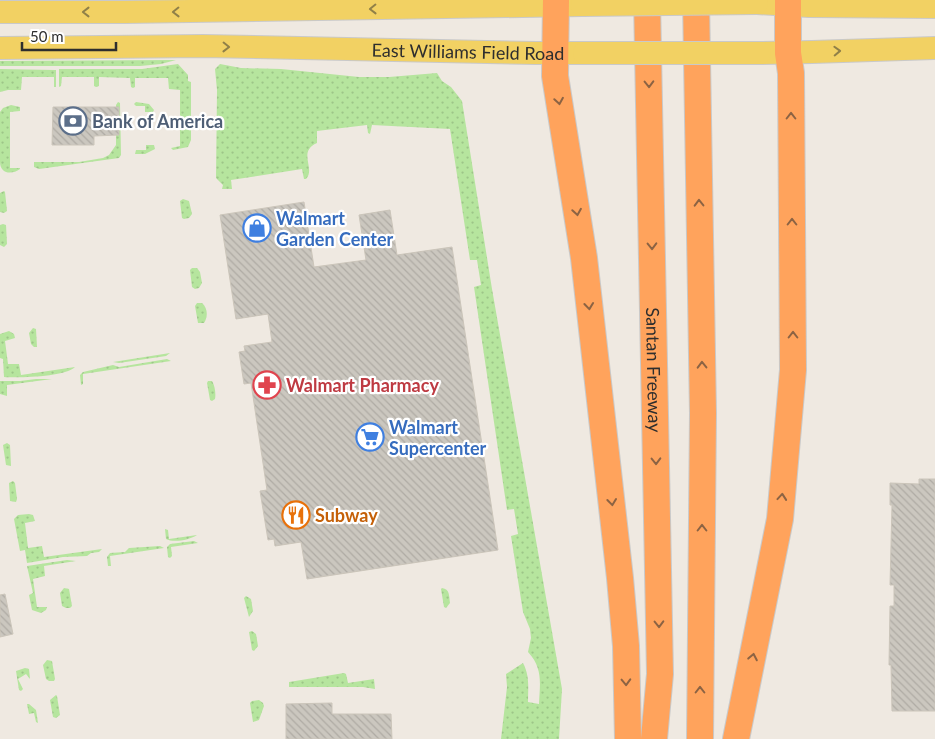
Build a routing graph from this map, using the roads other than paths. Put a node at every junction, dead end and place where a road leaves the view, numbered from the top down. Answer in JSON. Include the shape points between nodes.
{"nodes":[{"id":1,"x":647,"y":0,"type":"edge"},
{"id":2,"x":696,"y":0,"type":"edge"},
{"id":3,"x":556,"y":2,"type":"edge"},
{"id":4,"x":788,"y":2,"type":"edge"},
{"id":5,"x":935,"y":6,"type":"edge"},
{"id":6,"x":205,"y":11,"type":"junction"},
{"id":7,"x":0,"y":12,"type":"edge"},
{"id":8,"x":107,"y":47,"type":"junction"},
{"id":9,"x":0,"y":48,"type":"edge"},
{"id":10,"x":935,"y":48,"type":"edge"},
{"id":11,"x":788,"y":52,"type":"junction"},
{"id":12,"x":555,"y":53,"type":"junction"},
{"id":13,"x":628,"y":739,"type":"edge"},
{"id":14,"x":654,"y":739,"type":"edge"},
{"id":15,"x":700,"y":739,"type":"edge"},
{"id":16,"x":736,"y":739,"type":"edge"}],
"edges":[{"from":1,"to":14,"type":"highway","name":"Santan Freeway","one_way":true,"via":[[660,674]]},
{"from":15,"to":2,"type":"highway","one_way":true,"via":[[703,413]]},
{"from":3,"to":4,"type":"main road","bridge":true,"via":[[582,5]]},
{"from":3,"to":6,"type":"main road","one_way":true},
{"from":3,"to":12,"type":"highway"},
{"from":4,"to":5,"type":"main road"},
{"from":4,"to":11,"type":"highway"},
{"from":6,"to":7,"type":"main road","one_way":true},
{"from":6,"to":8,"type":"main road","via":[[192,29],[181,34],[131,38]]},
{"from":8,"to":9,"type":"main road","name":"East Williams Field Road"},
{"from":8,"to":12,"type":"main road","name":"East Williams Field Road","one_way":true},
{"from":11,"to":10,"type":"main road","name":"East Williams Field Road","one_way":true},
{"from":11,"to":12,"type":"main road","name":"East Williams Field Road","bridge":true},
{"from":16,"to":11,"type":"highway","one_way":true,"via":[[780,519],[792,380],[791,82]]},
{"from":12,"to":13,"type":"highway","one_way":true,"via":[[555,76],[584,258],[614,515],[626,646]]}]}
